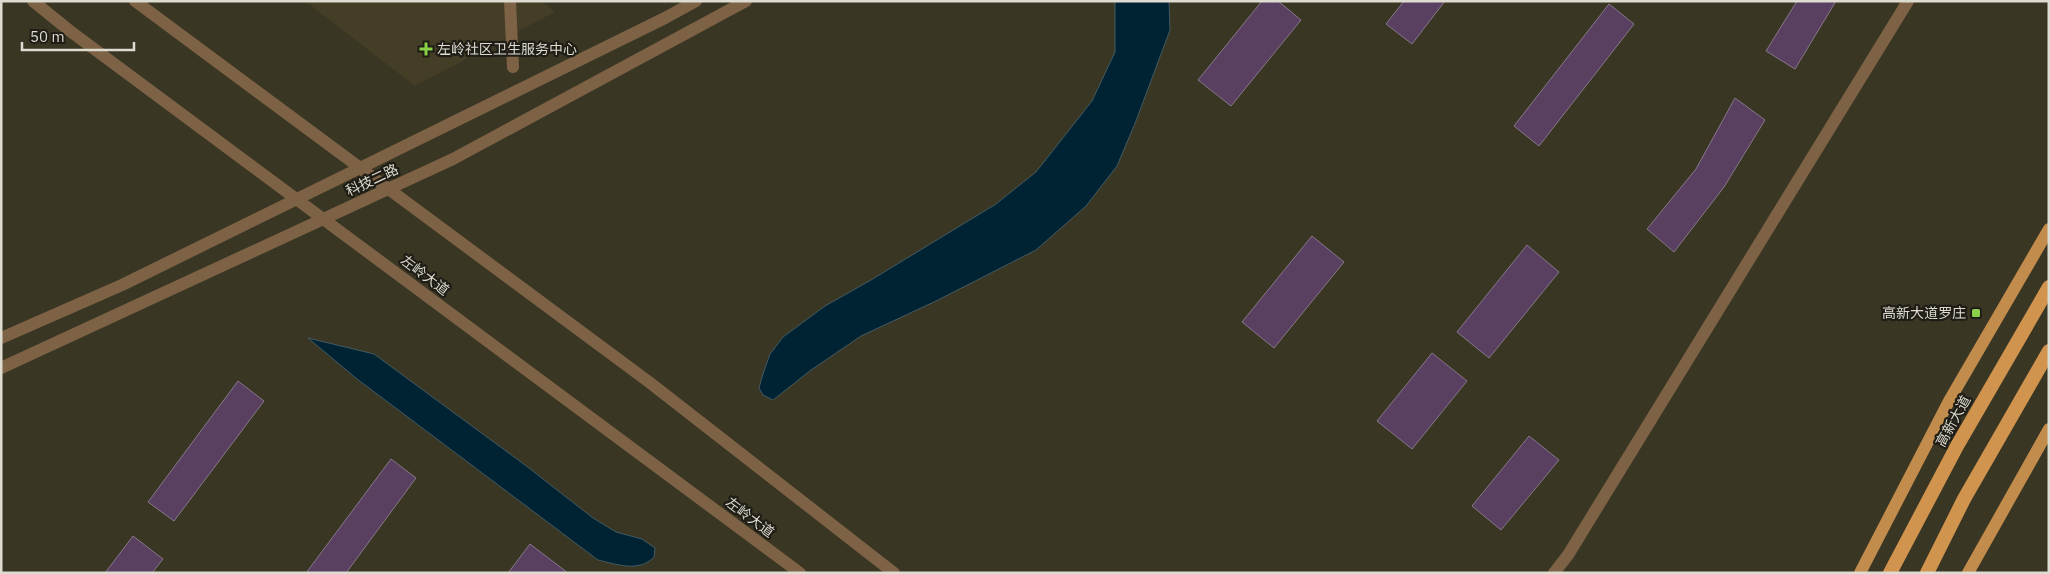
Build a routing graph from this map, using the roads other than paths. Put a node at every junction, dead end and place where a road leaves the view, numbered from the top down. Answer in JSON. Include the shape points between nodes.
{"nodes":[{"id":1,"x":33,"y":1,"type":"edge"},
{"id":2,"x":135,"y":1,"type":"edge"},
{"id":3,"x":510,"y":1,"type":"edge"},
{"id":4,"x":696,"y":1,"type":"edge"},
{"id":5,"x":746,"y":1,"type":"edge"},
{"id":6,"x":1908,"y":1,"type":"edge"},
{"id":7,"x":513,"y":67,"type":"dead end"},
{"id":8,"x":360,"y":168,"type":"junction"},
{"id":9,"x":388,"y":189,"type":"junction"},
{"id":10,"x":297,"y":199,"type":"junction"},
{"id":11,"x":324,"y":219,"type":"junction"},
{"id":12,"x":2049,"y":229,"type":"edge"},
{"id":13,"x":2049,"y":287,"type":"edge"},
{"id":14,"x":1,"y":338,"type":"edge"},
{"id":15,"x":2049,"y":351,"type":"edge"},
{"id":16,"x":1,"y":368,"type":"edge"},
{"id":17,"x":2049,"y":429,"type":"edge"},
{"id":18,"x":800,"y":573,"type":"edge"},
{"id":19,"x":894,"y":573,"type":"edge"},
{"id":20,"x":1554,"y":573,"type":"edge"},
{"id":21,"x":1860,"y":573,"type":"edge"},
{"id":22,"x":1890,"y":573,"type":"edge"},
{"id":23,"x":1927,"y":573,"type":"edge"},
{"id":24,"x":1968,"y":573,"type":"edge"}],
"edges":[{"from":1,"to":10,"type":"street","name":"左岭大道"},
{"from":2,"to":8,"type":"street"},
{"from":3,"to":7,"type":"street"},
{"from":4,"to":8,"type":"street","name":"科技二路"},
{"from":5,"to":9,"type":"street","name":"科技二路","via":[[453,159]]},
{"from":6,"to":20,"type":"street"},
{"from":8,"to":9,"type":"street"},
{"from":8,"to":10,"type":"street","name":"科技二路"},
{"from":9,"to":11,"type":"street","name":"科技二路"},
{"from":9,"to":19,"type":"street","via":[[649,382]]},
{"from":10,"to":11,"type":"street","name":"左岭大道"},
{"from":10,"to":14,"type":"street","name":"科技二路","via":[[122,285]]},
{"from":11,"to":16,"type":"street","name":"科技二路"},
{"from":11,"to":18,"type":"street","name":"左岭大道"},
{"from":12,"to":21,"type":"main road","via":[[1949,401]]},
{"from":13,"to":22,"type":"highway","name":"高新大道","via":[[1957,446]]},
{"from":15,"to":23,"type":"highway","via":[[1964,499]]},
{"from":17,"to":24,"type":"main road"}]}
